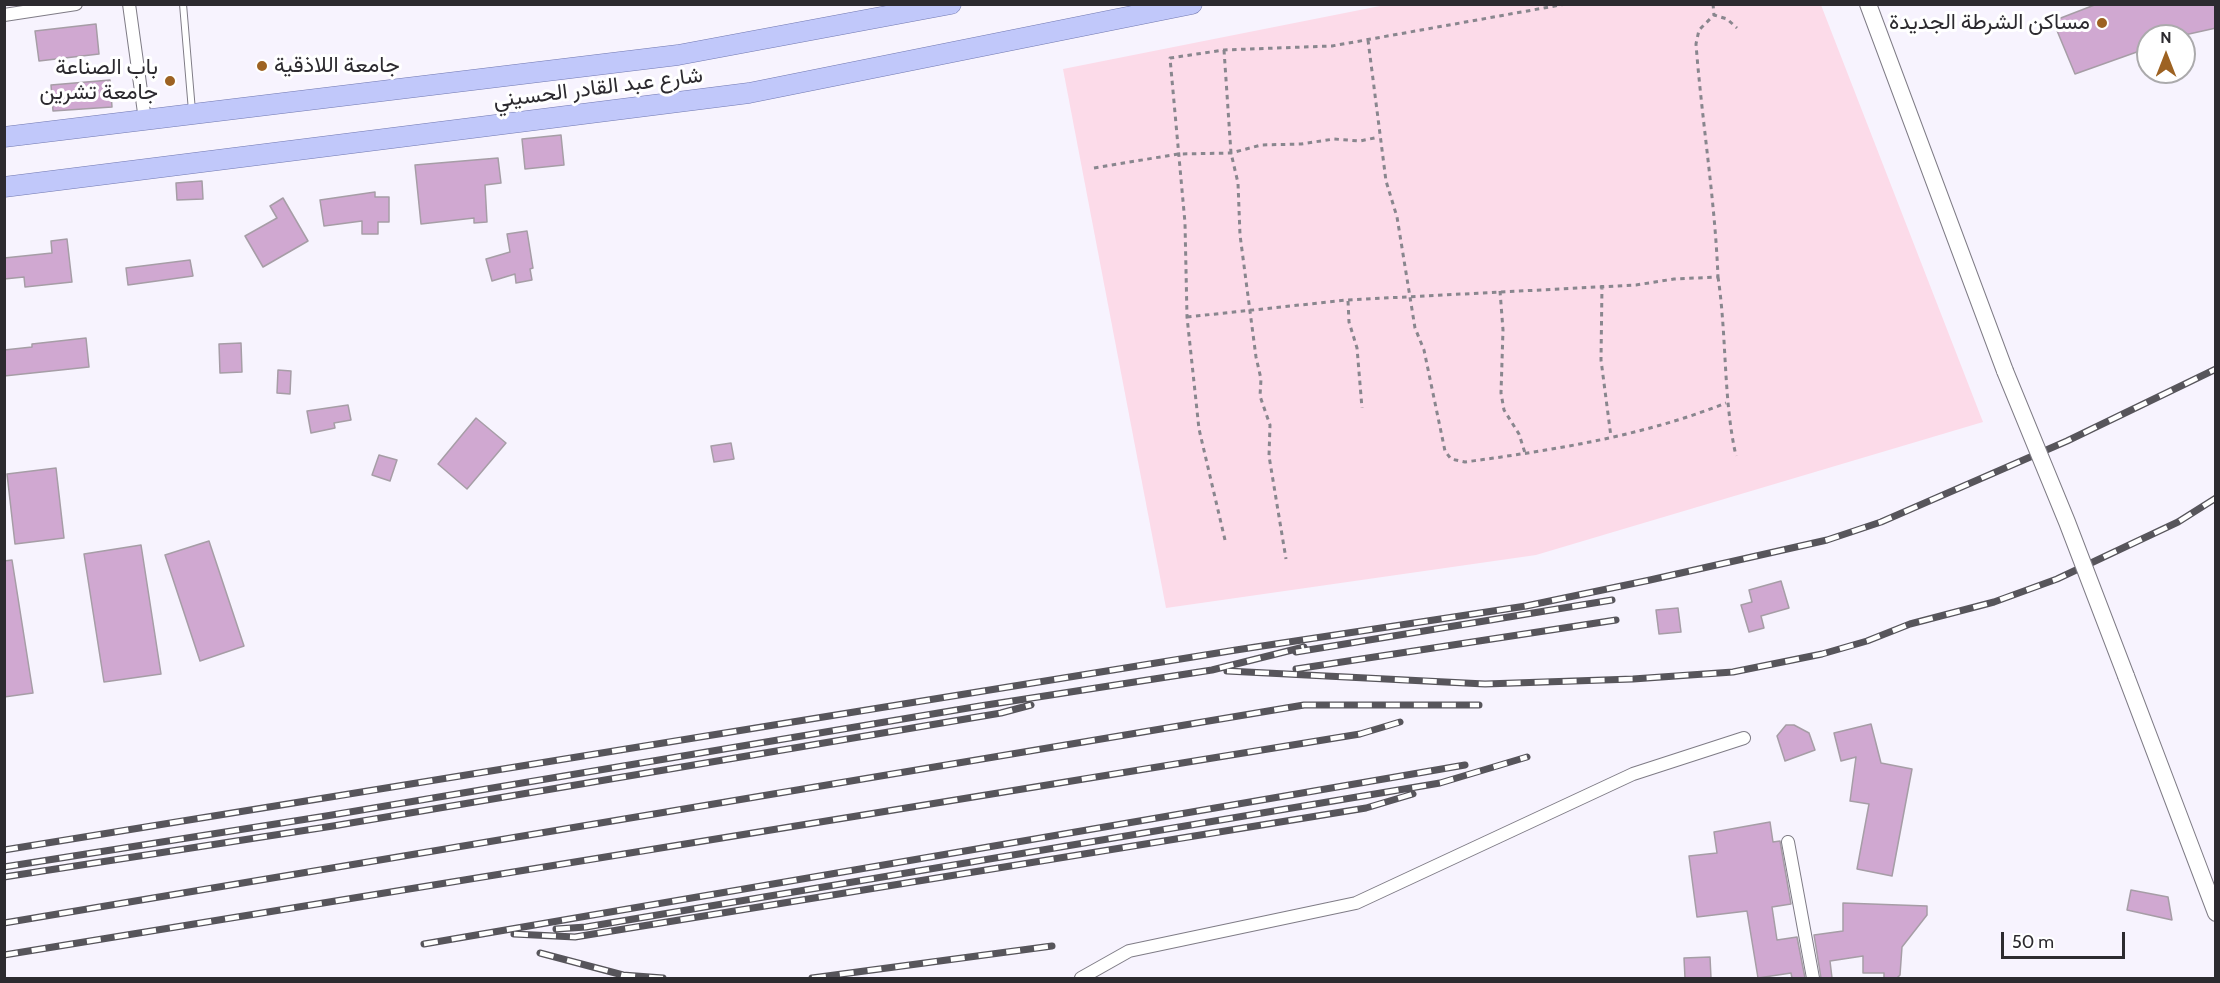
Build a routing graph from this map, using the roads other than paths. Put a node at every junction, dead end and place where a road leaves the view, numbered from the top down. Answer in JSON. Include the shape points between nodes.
{"nodes":[{"id":1,"x":76,"y":4,"type":"edge"},
{"id":2,"x":129,"y":4,"type":"edge"},
{"id":3,"x":183,"y":4,"type":"edge"},
{"id":4,"x":951,"y":4,"type":"edge"},
{"id":5,"x":1192,"y":4,"type":"edge"},
{"id":6,"x":1868,"y":4,"type":"edge"},
{"id":7,"x":4,"y":15,"type":"edge"},
{"id":8,"x":192,"y":115,"type":"junction"},
{"id":9,"x":145,"y":120,"type":"junction"},
{"id":10,"x":4,"y":137,"type":"edge"},
{"id":11,"x":4,"y":187,"type":"edge"},
{"id":12,"x":1744,"y":738,"type":"dead end"},
{"id":13,"x":1788,"y":842,"type":"dead end"},
{"id":14,"x":2216,"y":913,"type":"edge"},
{"id":15,"x":1081,"y":978,"type":"edge"},
{"id":16,"x":1813,"y":978,"type":"edge"}],
"edges":[{"from":1,"to":7,"type":"street"},
{"from":2,"to":9,"type":"street"},
{"from":3,"to":8,"type":"lane"},
{"from":4,"to":8,"type":"main road","name":"شارع عبد القادر الحسيني","via":[[678,55]]},
{"from":5,"to":11,"type":"main road","name":"شارع عبد القادر الحسيني","via":[[748,93]]},
{"from":6,"to":14,"type":"street","bridge":true,"via":[[2005,371]]},
{"from":8,"to":9,"type":"main road","name":"شارع عبد القادر الحسيني"},
{"from":9,"to":10,"type":"main road","name":"شارع عبد القادر الحسيني"},
{"from":12,"to":15,"type":"street","via":[[1633,774],[1356,903],[1129,951]]},
{"from":13,"to":16,"type":"street"}]}
